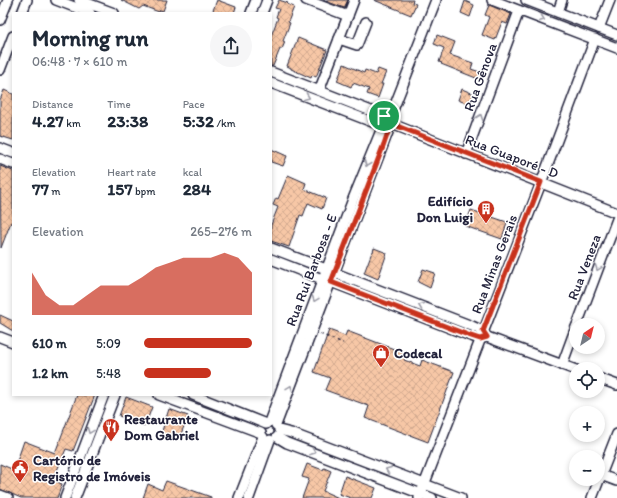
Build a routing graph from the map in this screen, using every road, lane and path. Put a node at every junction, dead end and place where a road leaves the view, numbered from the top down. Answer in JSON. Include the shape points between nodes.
{"nodes":[{"id":1,"x":8,"y":0,"type":"edge"},
{"id":2,"x":27,"y":0,"type":"edge"},
{"id":3,"x":57,"y":0,"type":"edge"},
{"id":4,"x":79,"y":0,"type":"edge"},
{"id":5,"x":256,"y":0,"type":"edge"},
{"id":6,"x":267,"y":0,"type":"edge"},
{"id":7,"x":306,"y":0,"type":"edge"},
{"id":8,"x":354,"y":0,"type":"edge"},
{"id":9,"x":436,"y":0,"type":"edge"},
{"id":10,"x":492,"y":0,"type":"edge"},
{"id":11,"x":526,"y":0,"type":"edge"},
{"id":12,"x":562,"y":0,"type":"edge"},
{"id":13,"x":610,"y":0,"type":"edge"},
{"id":14,"x":519,"y":11,"type":"junction"},
{"id":15,"x":22,"y":12,"type":"edge"},
{"id":16,"x":87,"y":12,"type":"edge"},
{"id":17,"x":111,"y":12,"type":"edge"},
{"id":18,"x":251,"y":12,"type":"edge"},
{"id":19,"x":262,"y":12,"type":"edge"},
{"id":20,"x":558,"y":12,"type":"junction"},
{"id":21,"x":348,"y":16,"type":"junction"},
{"id":22,"x":0,"y":20,"type":"edge"},
{"id":23,"x":366,"y":22,"type":"dead end"},
{"id":24,"x":599,"y":28,"type":"junction"},
{"id":25,"x":617,"y":35,"type":"edge"},
{"id":26,"x":12,"y":39,"type":"edge"},
{"id":27,"x":339,"y":39,"type":"junction"},
{"id":28,"x":594,"y":39,"type":"junction"},
{"id":29,"x":617,"y":48,"type":"edge"},
{"id":30,"x":0,"y":70,"type":"edge"},
{"id":31,"x":272,"y":74,"type":"edge"},
{"id":32,"x":272,"y":83,"type":"edge"},
{"id":33,"x":320,"y":91,"type":"junction"},
{"id":34,"x":388,"y":115,"type":"junction"},
{"id":35,"x":397,"y":126,"type":"junction"},
{"id":36,"x":384,"y":128,"type":"junction"},
{"id":37,"x":0,"y":148,"type":"edge"},
{"id":38,"x":12,"y":153,"type":"edge"},
{"id":39,"x":466,"y":154,"type":"junction"},
{"id":40,"x":0,"y":159,"type":"edge"},
{"id":41,"x":12,"y":164,"type":"edge"},
{"id":42,"x":541,"y":182,"type":"junction"},
{"id":43,"x":617,"y":213,"type":"edge"},
{"id":44,"x":617,"y":219,"type":"edge"},
{"id":45,"x":272,"y":248,"type":"edge"},
{"id":46,"x":272,"y":259,"type":"edge"},
{"id":47,"x":326,"y":269,"type":"junction"},
{"id":48,"x":335,"y":273,"type":"junction"},
{"id":49,"x":322,"y":279,"type":"junction"},
{"id":50,"x":331,"y":282,"type":"junction"},
{"id":51,"x":436,"y":312,"type":"junction"},
{"id":52,"x":579,"y":318,"type":"edge"},
{"id":53,"x":432,"y":321,"type":"junction"},
{"id":54,"x":312,"y":331,"type":"junction"},
{"id":55,"x":483,"y":336,"type":"junction"},
{"id":56,"x":0,"y":337,"type":"edge"},
{"id":57,"x":12,"y":342,"type":"edge"},
{"id":58,"x":343,"y":343,"type":"dead end"},
{"id":59,"x":569,"y":346,"type":"edge"},
{"id":60,"x":562,"y":365,"type":"junction"},
{"id":61,"x":569,"y":368,"type":"edge"},
{"id":62,"x":605,"y":381,"type":"edge"},
{"id":63,"x":617,"y":385,"type":"edge"},
{"id":64,"x":104,"y":396,"type":"edge"},
{"id":65,"x":115,"y":396,"type":"edge"},
{"id":66,"x":162,"y":396,"type":"edge"},
{"id":67,"x":195,"y":396,"type":"edge"},
{"id":68,"x":270,"y":431,"type":"junction"},
{"id":69,"x":617,"y":434,"type":"edge"},
{"id":70,"x":347,"y":454,"type":"junction"},
{"id":71,"x":344,"y":464,"type":"junction"},
{"id":72,"x":605,"y":465,"type":"edge"},
{"id":73,"x":605,"y":476,"type":"edge"},
{"id":74,"x":617,"y":481,"type":"edge"},
{"id":75,"x":424,"y":484,"type":"junction"},
{"id":76,"x":597,"y":486,"type":"edge"},
{"id":77,"x":0,"y":495,"type":"edge"},
{"id":78,"x":419,"y":496,"type":"edge"},
{"id":79,"x":8,"y":498,"type":"edge"},
{"id":80,"x":65,"y":498,"type":"edge"},
{"id":81,"x":75,"y":498,"type":"edge"},
{"id":82,"x":239,"y":498,"type":"edge"},
{"id":83,"x":249,"y":498,"type":"edge"},
{"id":84,"x":432,"y":498,"type":"edge"},
{"id":85,"x":461,"y":498,"type":"edge"},
{"id":86,"x":592,"y":498,"type":"edge"}],
"edges":[{"from":1,"to":22,"type":"street"},
{"from":2,"to":15,"type":"street"},
{"from":3,"to":16,"type":"street"},
{"from":4,"to":17,"type":"street"},
{"from":5,"to":18,"type":"street"},
{"from":6,"to":19,"type":"street"},
{"from":7,"to":21,"type":"street"},
{"from":8,"to":21,"type":"street"},
{"from":9,"to":34,"type":"street"},
{"from":10,"to":14,"type":"street"},
{"from":11,"to":20,"type":"street"},
{"from":12,"to":20,"type":"street"},
{"from":13,"to":24,"type":"street"},
{"from":14,"to":28,"type":"street","one_way":true},
{"from":39,"to":14,"type":"street","name":"Rua Gênova","one_way":true},
{"from":20,"to":24,"type":"street"},
{"from":21,"to":27,"type":"street"},
{"from":23,"to":27,"type":"street","via":[[356,45]]},
{"from":24,"to":25,"type":"street"},
{"from":26,"to":30,"type":"street"},
{"from":27,"to":33,"type":"street"},
{"from":28,"to":29,"type":"street"},
{"from":28,"to":42,"type":"street","name":"Rua Minas Gerais"},
{"from":31,"to":33,"type":"street"},
{"from":32,"to":36,"type":"street","one_way":true},
{"from":33,"to":34,"type":"street"},
{"from":34,"to":35,"type":"street","via":[[396,119]]},
{"from":34,"to":36,"type":"street","via":[[380,122]]},
{"from":35,"to":36,"type":"street","via":[[395,129]]},
{"from":35,"to":39,"type":"street","name":"Rua Guaporé - D"},
{"from":36,"to":47,"type":"street","name":"Rua Rui Barbosa - E","one_way":true},
{"from":36,"to":48,"type":"street","name":"Rua Rui Barbosa - E"},
{"from":37,"to":38,"type":"street"},
{"from":39,"to":42,"type":"street","name":"Rua Guaporé - D"},
{"from":40,"to":41,"type":"street"},
{"from":42,"to":43,"type":"street","name":"Rua Guaporé - D"},
{"from":42,"to":55,"type":"street","name":"Rua Minas Gerais"},
{"from":44,"to":52,"type":"street","name":"Rua Veneza","one_way":true},
{"from":45,"to":47,"type":"street"},
{"from":46,"to":49,"type":"street"},
{"from":47,"to":49,"type":"street","name":"Rua Rui Barbosa - E"},
{"from":48,"to":50,"type":"street","name":"Rua Rui Barbosa - E"},
{"from":51,"to":48,"type":"street","one_way":true},
{"from":49,"to":68,"type":"street","name":"Rua Rui Barbosa - E","one_way":true},
{"from":50,"to":53,"type":"street"},
{"from":50,"to":54,"type":"street","name":"Rua Rui Barbosa - E"},
{"from":51,"to":53,"type":"street"},
{"from":51,"to":55,"type":"street"},
{"from":53,"to":55,"type":"street"},
{"from":54,"to":58,"type":"path"},
{"from":68,"to":54,"type":"street","name":"Rua Rui Barbosa - E","one_way":true},
{"from":55,"to":60,"type":"street"},
{"from":55,"to":75,"type":"street","name":"Rua Minas Gerais"},
{"from":56,"to":57,"type":"street"},
{"from":59,"to":60,"type":"street","name":"Rua Veneza"},
{"from":60,"to":61,"type":"street"},
{"from":62,"to":63,"type":"street"},
{"from":64,"to":80,"type":"street","one_way":true},
{"from":65,"to":81,"type":"street"},
{"from":66,"to":68,"type":"street"},
{"from":67,"to":68,"type":"street"},
{"from":68,"to":70,"type":"street","via":[[291,433]]},
{"from":68,"to":71,"type":"street","one_way":true,"via":[[287,443]]},
{"from":68,"to":82,"type":"street","name":"Rua Rui Barbosa - E"},
{"from":68,"to":83,"type":"street","name":"Rua Rui Barbosa - E"},
{"from":69,"to":72,"type":"street"},
{"from":70,"to":71,"type":"street"},
{"from":75,"to":70,"type":"street","one_way":true},
{"from":71,"to":78,"type":"street"},
{"from":73,"to":74,"type":"street"},
{"from":75,"to":78,"type":"street","name":"Rua Minas Gerais"},
{"from":75,"to":85,"type":"street"},
{"from":76,"to":86,"type":"street"},
{"from":77,"to":79,"type":"street"},
{"from":78,"to":84,"type":"street"}]}
